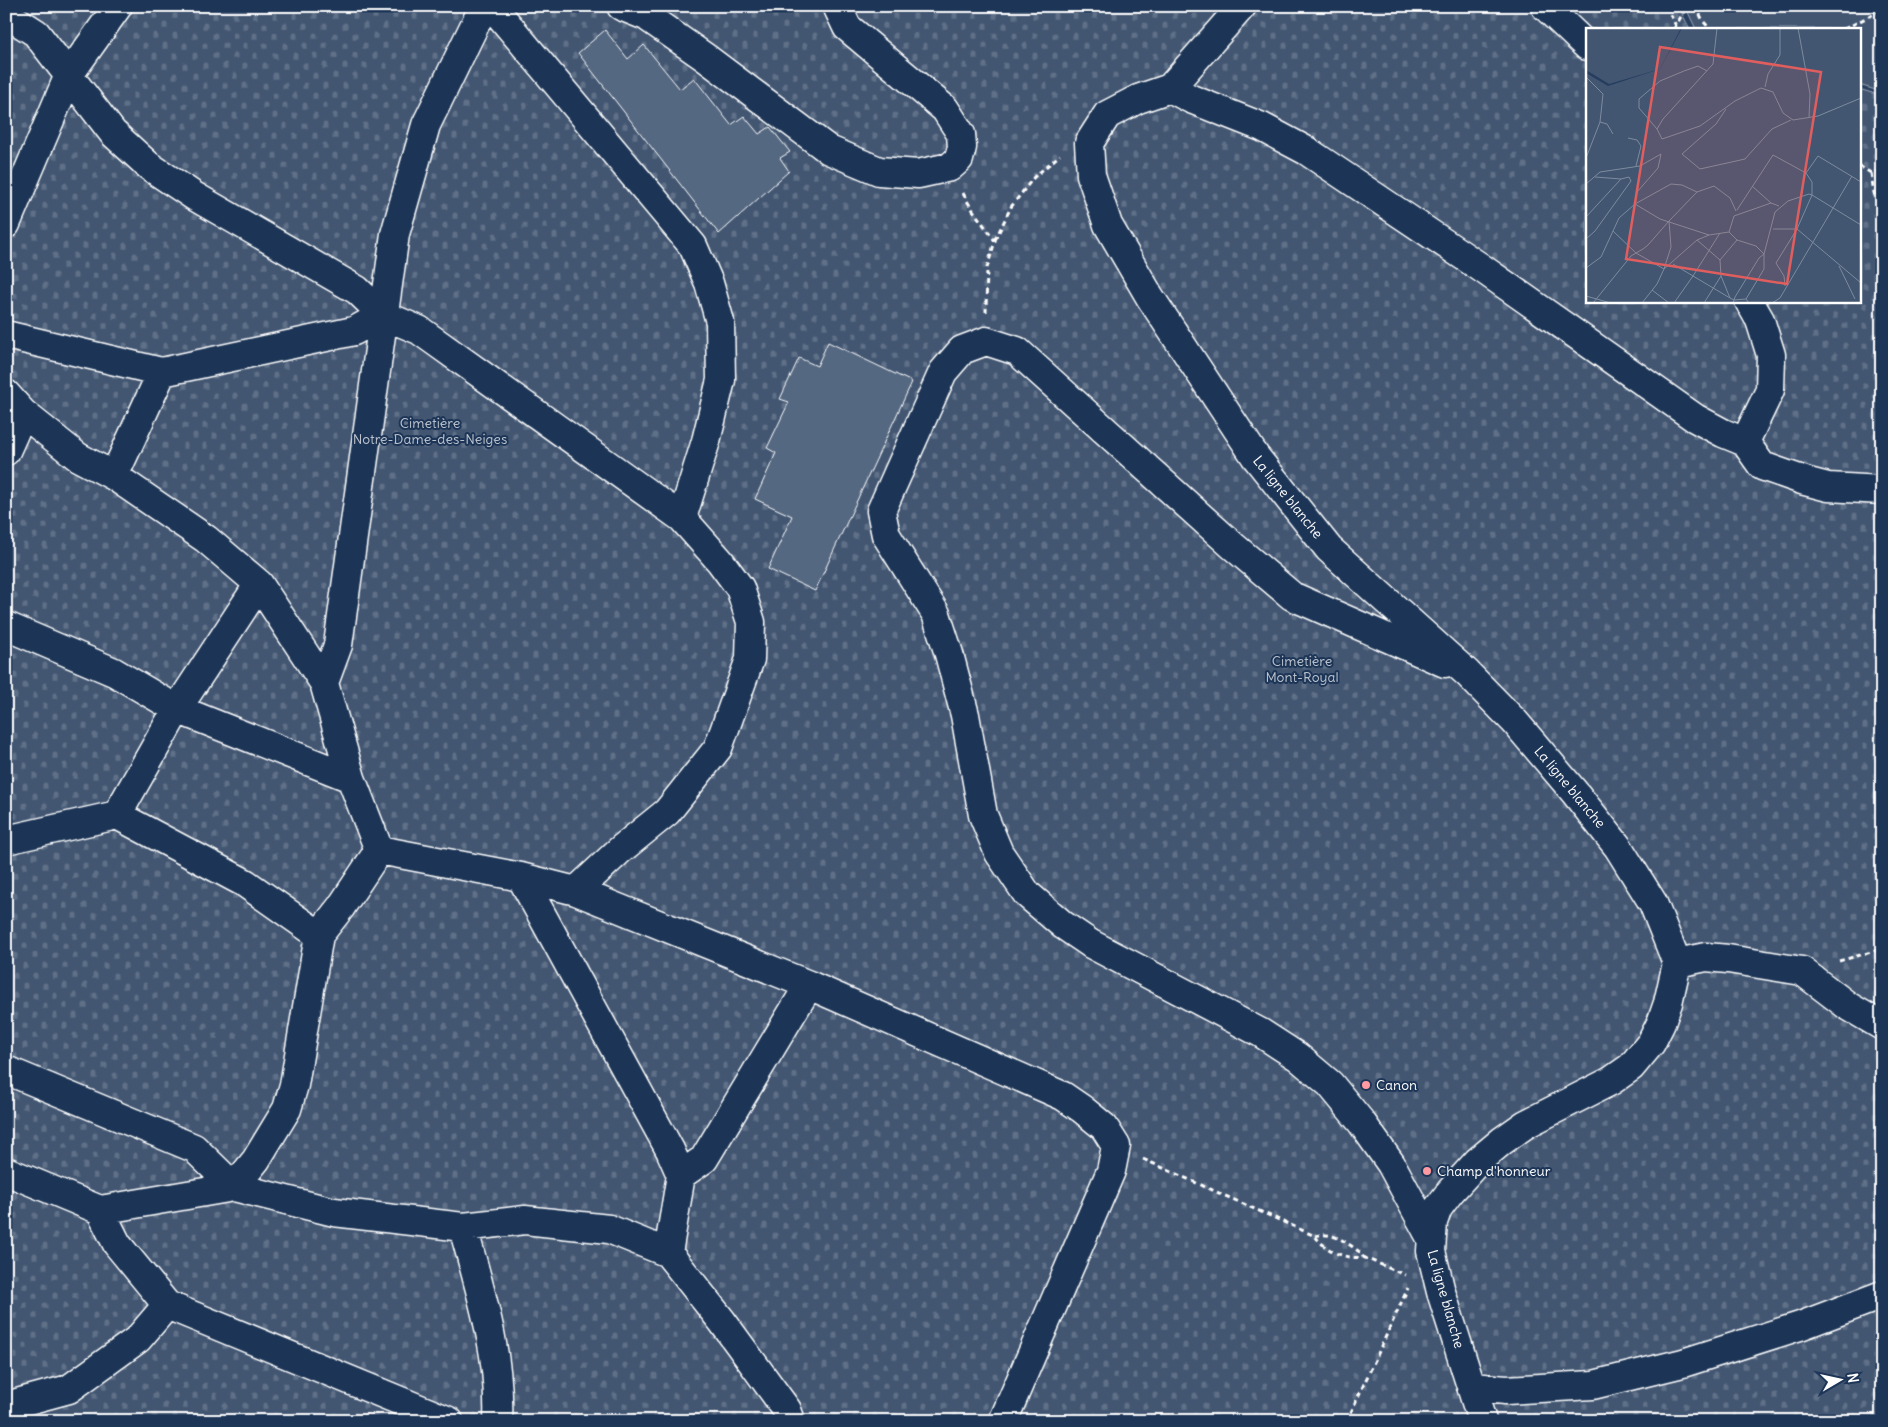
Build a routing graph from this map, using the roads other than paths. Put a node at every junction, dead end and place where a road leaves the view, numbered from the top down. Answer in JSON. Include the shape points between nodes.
{"nodes":[{"id":1,"x":118,"y":6,"type":"edge"},
{"id":2,"x":484,"y":6,"type":"edge"},
{"id":3,"x":492,"y":6,"type":"edge"},
{"id":4,"x":621,"y":6,"type":"edge"},
{"id":5,"x":837,"y":6,"type":"edge"},
{"id":6,"x":1242,"y":6,"type":"edge"},
{"id":7,"x":1545,"y":6,"type":"edge"},
{"id":8,"x":6,"y":14,"type":"edge"},
{"id":9,"x":1586,"y":45,"type":"edge"},
{"id":10,"x":69,"y":75,"type":"junction"},
{"id":11,"x":1170,"y":88,"type":"junction"},
{"id":12,"x":6,"y":224,"type":"edge"},
{"id":13,"x":1749,"y":302,"type":"edge"},
{"id":14,"x":383,"y":314,"type":"junction"},
{"id":15,"x":6,"y":335,"type":"edge"},
{"id":16,"x":162,"y":372,"type":"junction"},
{"id":17,"x":15,"y":403,"type":"edge"},
{"id":18,"x":1745,"y":442,"type":"junction"},
{"id":19,"x":6,"y":451,"type":"edge"},
{"id":20,"x":114,"y":476,"type":"junction"},
{"id":21,"x":1882,"y":490,"type":"edge"},
{"id":22,"x":682,"y":518,"type":"junction"},
{"id":23,"x":259,"y":584,"type":"junction"},
{"id":24,"x":6,"y":626,"type":"edge"},
{"id":25,"x":1467,"y":673,"type":"junction"},
{"id":26,"x":324,"y":683,"type":"junction"},
{"id":27,"x":177,"y":709,"type":"junction"},
{"id":28,"x":351,"y":778,"type":"junction"},
{"id":29,"x":117,"y":814,"type":"junction"},
{"id":30,"x":6,"y":840,"type":"edge"},
{"id":31,"x":378,"y":850,"type":"junction"},
{"id":32,"x":521,"y":877,"type":"junction"},
{"id":33,"x":576,"y":890,"type":"junction"},
{"id":34,"x":319,"y":936,"type":"junction"},
{"id":35,"x":1677,"y":963,"type":"junction"},
{"id":36,"x":808,"y":985,"type":"junction"},
{"id":37,"x":1882,"y":1026,"type":"edge"},
{"id":38,"x":6,"y":1070,"type":"edge"},
{"id":39,"x":6,"y":1171,"type":"edge"},
{"id":40,"x":680,"y":1176,"type":"junction"},
{"id":41,"x":234,"y":1187,"type":"junction"},
{"id":42,"x":100,"y":1210,"type":"junction"},
{"id":43,"x":463,"y":1228,"type":"junction"},
{"id":44,"x":1431,"y":1238,"type":"junction"},
{"id":45,"x":668,"y":1253,"type":"junction"},
{"id":46,"x":1882,"y":1295,"type":"edge"},
{"id":47,"x":167,"y":1305,"type":"junction"},
{"id":48,"x":1473,"y":1387,"type":"junction"},
{"id":49,"x":6,"y":1406,"type":"edge"},
{"id":50,"x":449,"y":1421,"type":"edge"},
{"id":51,"x":498,"y":1421,"type":"edge"},
{"id":52,"x":791,"y":1421,"type":"edge"},
{"id":53,"x":1003,"y":1421,"type":"edge"},
{"id":54,"x":1482,"y":1421,"type":"edge"}],
"edges":[{"from":1,"to":10,"type":"lane"},
{"from":2,"to":14,"type":"lane","via":[[426,125],[395,234]]},
{"from":3,"to":22,"type":"lane","via":[[693,246],[709,283],[720,322],[721,380]]},
{"from":4,"to":5,"type":"lane","via":[[646,16],[828,150],[878,171],[918,174],[950,167],[959,159],[961,134],[945,109],[847,27]]},
{"from":6,"to":11,"type":"lane"},
{"from":7,"to":9,"type":"lane"},
{"from":8,"to":10,"type":"lane","via":[[36,33]]},
{"from":10,"to":12,"type":"lane"},
{"from":10,"to":14,"type":"lane","via":[[113,133],[150,166],[194,196],[357,290]]},
{"from":11,"to":18,"type":"lane","via":[[1262,127],[1307,151],[1480,267],[1695,418]]},
{"from":11,"to":25,"type":"lane","name":"La ligne blanche","via":[[1107,115],[1089,143],[1090,175],[1108,225],[1150,297],[1255,456],[1329,549]]},
{"from":13,"to":18,"type":"lane","via":[[1760,320],[1771,355],[1770,390]]},
{"from":14,"to":16,"type":"lane","via":[[354,331]]},
{"from":14,"to":22,"type":"lane","via":[[420,330]]},
{"from":14,"to":26,"type":"lane","via":[[338,645]]},
{"from":15,"to":16,"type":"lane"},
{"from":16,"to":20,"type":"lane"},
{"from":17,"to":19,"type":"lane"},
{"from":17,"to":20,"type":"lane","via":[[78,457]]},
{"from":18,"to":21,"type":"lane","via":[[1762,466],[1828,487]]},
{"from":20,"to":23,"type":"lane","via":[[206,539]]},
{"from":22,"to":33,"type":"lane","via":[[740,588],[751,622],[750,659],[718,748],[667,812]]},
{"from":23,"to":26,"type":"lane"},
{"from":23,"to":27,"type":"lane"},
{"from":24,"to":27,"type":"lane","via":[[114,672]]},
{"from":25,"to":35,"type":"lane","name":"La ligne blanche","via":[[1515,722],[1618,847],[1653,903]]},
{"from":25,"to":44,"type":"lane","via":[[1292,596],[1017,351],[986,340],[962,350],[943,372],[881,510],[886,535],[936,614],[965,715],[983,814],[998,853],[1027,894],[1091,944],[1261,1033],[1298,1057],[1330,1084],[1391,1164]]},
{"from":26,"to":28,"type":"lane"},
{"from":27,"to":28,"type":"lane"},
{"from":27,"to":29,"type":"lane"},
{"from":28,"to":31,"type":"lane"},
{"from":29,"to":30,"type":"lane"},
{"from":29,"to":34,"type":"lane","via":[[245,882]]},
{"from":31,"to":32,"type":"lane"},
{"from":31,"to":34,"type":"lane"},
{"from":32,"to":33,"type":"lane"},
{"from":32,"to":40,"type":"lane","via":[[670,1150]]},
{"from":33,"to":36,"type":"lane"},
{"from":34,"to":41,"type":"lane","via":[[287,1109],[256,1160]]},
{"from":35,"to":37,"type":"lane","via":[[1706,957],[1802,972]]},
{"from":35,"to":44,"type":"lane","name":"La ligne blanche","via":[[1661,1023],[1651,1043],[1631,1066],[1611,1081],[1526,1124],[1478,1161],[1438,1208],[1432,1222]]},
{"from":36,"to":40,"type":"lane","via":[[704,1159]]},
{"from":36,"to":53,"type":"lane","via":[[1063,1096],[1104,1127],[1116,1146],[1111,1171]]},
{"from":38,"to":41,"type":"lane","via":[[194,1148]]},
{"from":39,"to":42,"type":"lane"},
{"from":40,"to":45,"type":"lane"},
{"from":41,"to":42,"type":"lane"},
{"from":41,"to":43,"type":"lane","via":[[334,1212]]},
{"from":42,"to":47,"type":"lane","via":[[117,1244]]},
{"from":43,"to":45,"type":"lane","via":[[525,1220],[608,1228]]},
{"from":43,"to":51,"type":"lane","via":[[485,1309],[496,1370]]},
{"from":44,"to":48,"type":"lane","name":"La ligne blanche","via":[[1431,1251],[1442,1292]]},
{"from":45,"to":52,"type":"lane","via":[[722,1321],[787,1410]]},
{"from":46,"to":48,"type":"lane","via":[[1800,1326],[1683,1362],[1593,1385],[1506,1390]]},
{"from":47,"to":49,"type":"lane","via":[[138,1339],[69,1389]]},
{"from":47,"to":50,"type":"lane"},
{"from":48,"to":54,"type":"lane","name":"La ligne blanche"}]}
